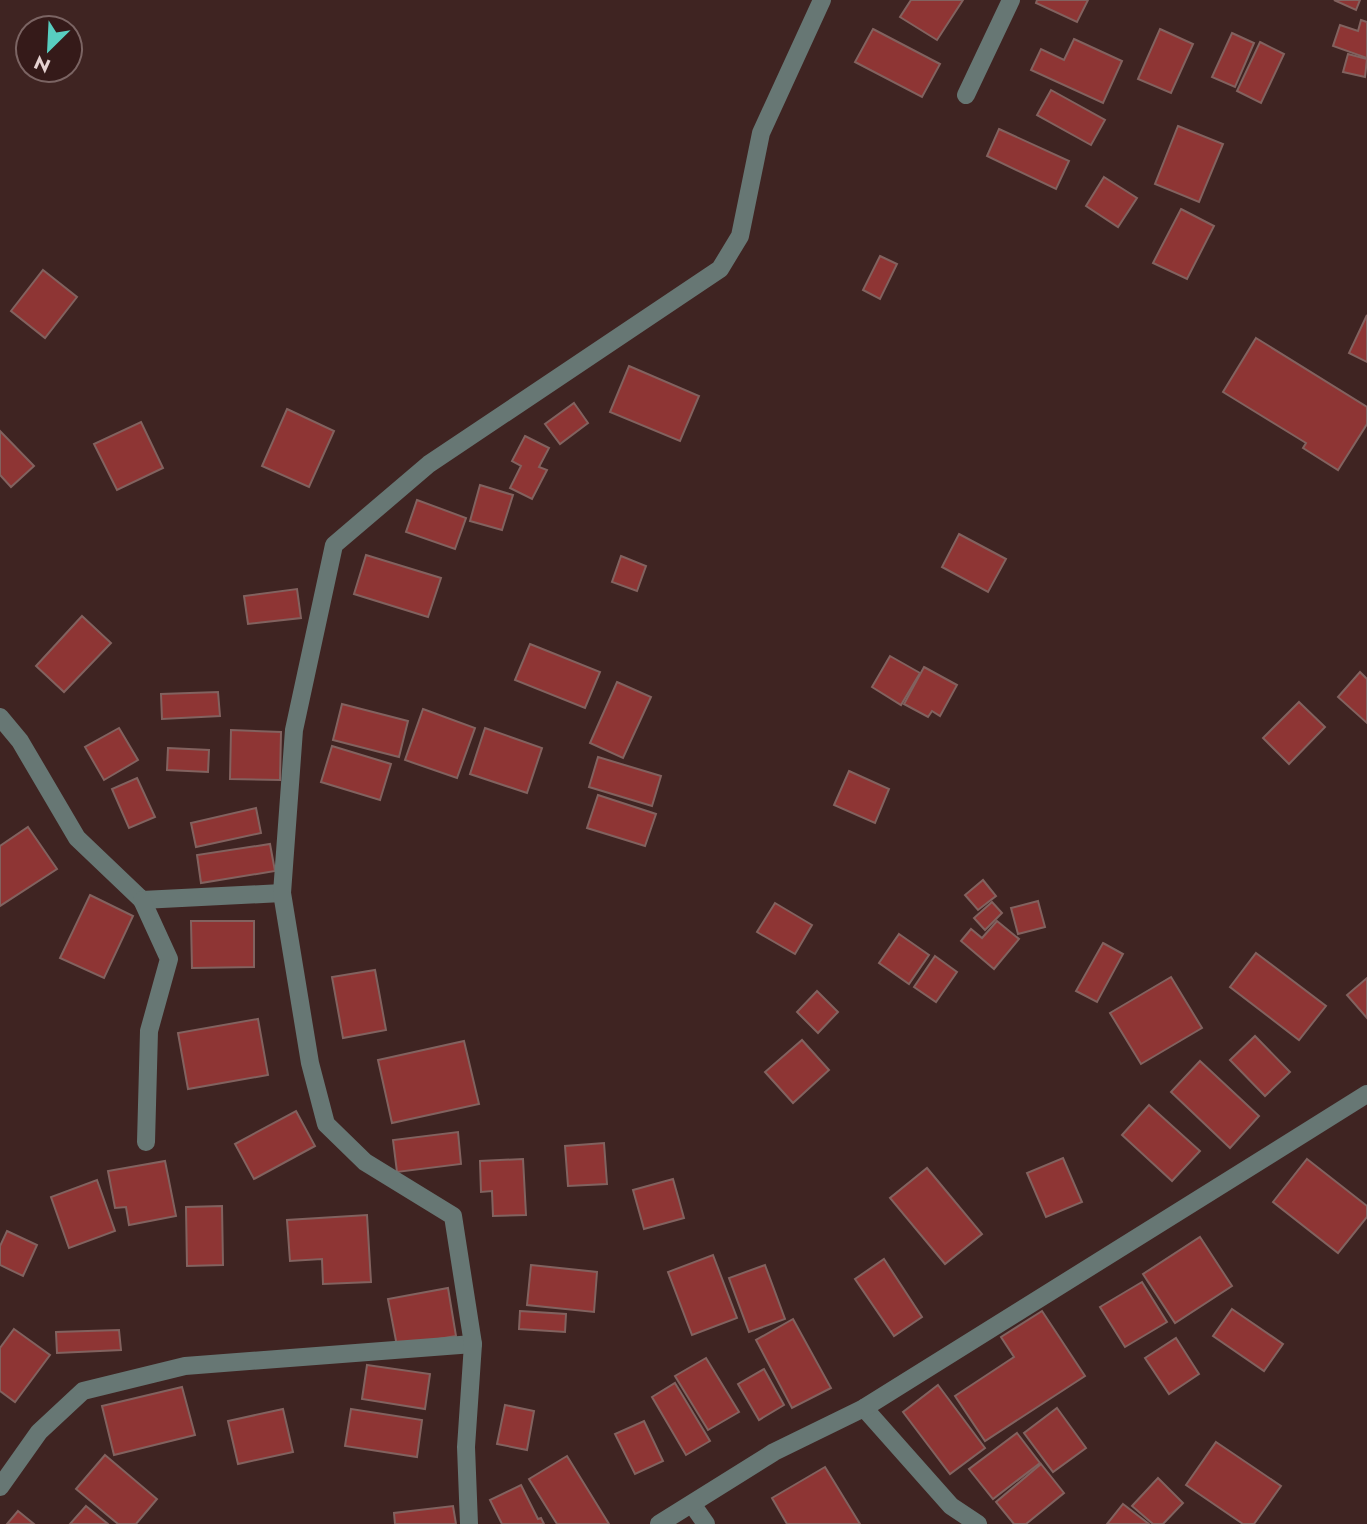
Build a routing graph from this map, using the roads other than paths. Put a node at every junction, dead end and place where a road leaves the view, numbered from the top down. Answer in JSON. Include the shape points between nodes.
{"nodes":[{"id":1,"x":822,"y":0,"type":"edge"},
{"id":2,"x":1011,"y":0,"type":"edge"},
{"id":3,"x":966,"y":95,"type":"dead end"},
{"id":4,"x":0,"y":717,"type":"edge"},
{"id":5,"x":282,"y":893,"type":"junction"},
{"id":6,"x":142,"y":900,"type":"junction"},
{"id":7,"x":1367,"y":1094,"type":"edge"},
{"id":8,"x":146,"y":1142,"type":"dead end"},
{"id":9,"x":473,"y":1344,"type":"junction"},
{"id":10,"x":864,"y":1408,"type":"junction"},
{"id":11,"x":0,"y":1487,"type":"edge"},
{"id":12,"x":692,"y":1504,"type":"junction"},
{"id":13,"x":469,"y":1524,"type":"edge"},
{"id":14,"x":659,"y":1524,"type":"edge"},
{"id":15,"x":706,"y":1524,"type":"edge"},
{"id":16,"x":978,"y":1524,"type":"edge"}],
"edges":[{"from":1,"to":5,"type":"street","via":[[761,133],[740,236],[720,269],[429,464],[334,545],[294,730]]},
{"from":2,"to":3,"type":"street"},
{"from":4,"to":6,"type":"street","via":[[20,741],[77,838]]},
{"from":5,"to":6,"type":"street"},
{"from":5,"to":9,"type":"street","via":[[310,1063],[326,1124],[365,1162],[453,1216]]},
{"from":6,"to":8,"type":"street","via":[[169,959],[149,1031]]},
{"from":7,"to":10,"type":"street"},
{"from":9,"to":11,"type":"street","via":[[185,1366],[83,1391],[39,1433]]},
{"from":9,"to":13,"type":"street","via":[[466,1447]]},
{"from":10,"to":12,"type":"street","via":[[774,1452]]},
{"from":10,"to":16,"type":"street","via":[[951,1506]]},
{"from":12,"to":14,"type":"street"},
{"from":12,"to":15,"type":"street"}]}
